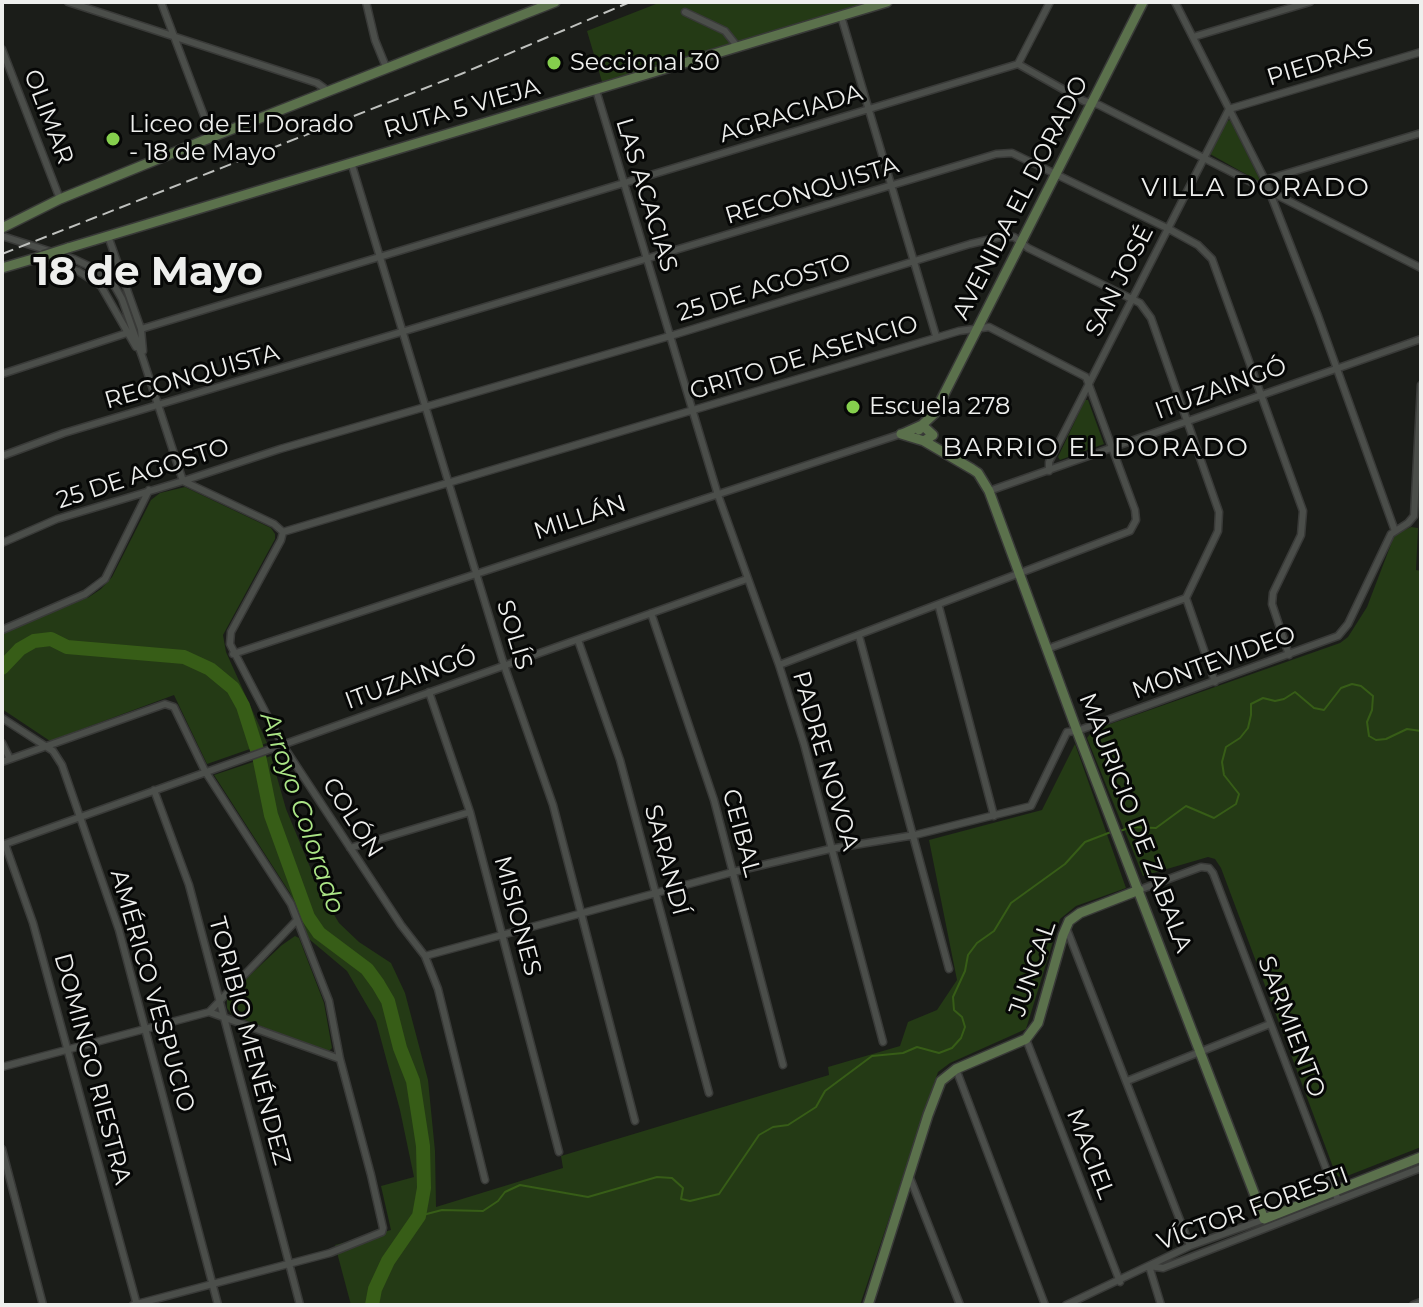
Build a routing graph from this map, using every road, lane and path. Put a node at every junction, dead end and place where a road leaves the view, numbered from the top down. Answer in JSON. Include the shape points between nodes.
{"nodes":[{"id":1,"x":68,"y":2,"type":"edge"},
{"id":2,"x":161,"y":2,"type":"edge"},
{"id":3,"x":366,"y":2,"type":"edge"},
{"id":4,"x":555,"y":2,"type":"edge"},
{"id":5,"x":887,"y":2,"type":"edge"},
{"id":6,"x":1050,"y":2,"type":"edge"},
{"id":7,"x":1143,"y":2,"type":"edge"},
{"id":8,"x":1175,"y":2,"type":"edge"},
{"id":9,"x":1310,"y":2,"type":"edge"},
{"id":10,"x":685,"y":12,"type":"dead end"},
{"id":11,"x":841,"y":16,"type":"junction"},
{"id":12,"x":174,"y":36,"type":"junction"},
{"id":13,"x":1193,"y":37,"type":"junction"},
{"id":14,"x":737,"y":46,"type":"junction"},
{"id":15,"x":2,"y":49,"type":"edge"},
{"id":16,"x":1421,"y":52,"type":"edge"},
{"id":17,"x":1018,"y":64,"type":"junction"},
{"id":18,"x":386,"y":67,"type":"junction"},
{"id":19,"x":596,"y":90,"type":"junction"},
{"id":20,"x":328,"y":91,"type":"junction"},
{"id":21,"x":1092,"y":103,"type":"junction"},
{"id":22,"x":1229,"y":109,"type":"junction"},
{"id":23,"x":868,"y":110,"type":"junction"},
{"id":24,"x":1421,"y":133,"type":"edge"},
{"id":25,"x":212,"y":137,"type":"junction"},
{"id":26,"x":1203,"y":158,"type":"junction"},
{"id":27,"x":351,"y":162,"type":"junction"},
{"id":28,"x":1057,"y":172,"type":"junction"},
{"id":29,"x":1265,"y":180,"type":"junction"},
{"id":30,"x":624,"y":182,"type":"junction"},
{"id":31,"x":891,"y":186,"type":"junction"},
{"id":32,"x":1269,"y":192,"type":"junction"},
{"id":33,"x":60,"y":199,"type":"junction"},
{"id":34,"x":4,"y":225,"type":"edge"},
{"id":35,"x":1167,"y":228,"type":"junction"},
{"id":36,"x":2,"y":236,"type":"edge"},
{"id":37,"x":108,"y":236,"type":"junction"},
{"id":38,"x":1020,"y":242,"type":"junction"},
{"id":39,"x":38,"y":257,"type":"junction"},
{"id":40,"x":381,"y":257,"type":"junction"},
{"id":41,"x":646,"y":260,"type":"junction"},
{"id":42,"x":914,"y":262,"type":"junction"},
{"id":43,"x":2,"y":268,"type":"edge"},
{"id":44,"x":1421,"y":268,"type":"edge"},
{"id":45,"x":1131,"y":298,"type":"junction"},
{"id":46,"x":977,"y":327,"type":"junction"},
{"id":47,"x":141,"y":329,"type":"junction"},
{"id":48,"x":127,"y":333,"type":"junction"},
{"id":49,"x":404,"y":333,"type":"junction"},
{"id":50,"x":670,"y":336,"type":"junction"},
{"id":51,"x":936,"y":336,"type":"junction"},
{"id":52,"x":1421,"y":339,"type":"edge"},
{"id":53,"x":143,"y":359,"type":"junction"},
{"id":54,"x":1336,"y":367,"type":"junction"},
{"id":55,"x":2,"y":374,"type":"edge"},
{"id":56,"x":1089,"y":382,"type":"junction"},
{"id":57,"x":1421,"y":385,"type":"edge"},
{"id":58,"x":1261,"y":394,"type":"junction"},
{"id":59,"x":159,"y":406,"type":"junction"},
{"id":60,"x":427,"y":407,"type":"junction"},
{"id":61,"x":692,"y":410,"type":"junction"},
{"id":62,"x":934,"y":414,"type":"junction"},
{"id":63,"x":1186,"y":422,"type":"junction"},
{"id":64,"x":922,"y":425,"type":"junction"},
{"id":65,"x":901,"y":434,"type":"junction"},
{"id":66,"x":933,"y":435,"type":"junction"},
{"id":67,"x":922,"y":440,"type":"junction"},
{"id":68,"x":1113,"y":448,"type":"junction"},
{"id":69,"x":941,"y":452,"type":"junction"},
{"id":70,"x":2,"y":456,"type":"edge"},
{"id":71,"x":1049,"y":471,"type":"junction"},
{"id":72,"x":183,"y":481,"type":"junction"},
{"id":73,"x":450,"y":483,"type":"junction"},
{"id":74,"x":149,"y":490,"type":"junction"},
{"id":75,"x":989,"y":491,"type":"junction"},
{"id":76,"x":718,"y":495,"type":"junction"},
{"id":77,"x":1395,"y":531,"type":"junction"},
{"id":78,"x":283,"y":532,"type":"junction"},
{"id":79,"x":2,"y":543,"type":"edge"},
{"id":80,"x":476,"y":573,"type":"junction"},
{"id":81,"x":1020,"y":576,"type":"junction"},
{"id":82,"x":747,"y":579,"type":"junction"},
{"id":83,"x":1186,"y":598,"type":"junction"},
{"id":84,"x":939,"y":607,"type":"junction"},
{"id":85,"x":651,"y":613,"type":"junction"},
{"id":86,"x":2,"y":630,"type":"edge"},
{"id":87,"x":859,"y":636,"type":"junction"},
{"id":88,"x":578,"y":640,"type":"junction"},
{"id":89,"x":1047,"y":649,"type":"junction"},
{"id":90,"x":233,"y":654,"type":"junction"},
{"id":91,"x":1289,"y":655,"type":"junction"},
{"id":92,"x":504,"y":665,"type":"junction"},
{"id":93,"x":779,"y":665,"type":"junction"},
{"id":94,"x":1215,"y":682,"type":"junction"},
{"id":95,"x":429,"y":692,"type":"junction"},
{"id":96,"x":2,"y":718,"type":"edge"},
{"id":97,"x":1077,"y":731,"type":"junction"},
{"id":98,"x":2,"y":743,"type":"edge"},
{"id":99,"x":282,"y":744,"type":"junction"},
{"id":100,"x":44,"y":746,"type":"junction"},
{"id":101,"x":6,"y":760,"type":"edge"},
{"id":102,"x":205,"y":771,"type":"junction"},
{"id":103,"x":154,"y":790,"type":"junction"},
{"id":104,"x":470,"y":812,"type":"junction"},
{"id":105,"x":994,"y":816,"type":"junction"},
{"id":106,"x":80,"y":817,"type":"junction"},
{"id":107,"x":915,"y":835,"type":"junction"},
{"id":108,"x":4,"y":845,"type":"edge"},
{"id":109,"x":350,"y":848,"type":"junction"},
{"id":110,"x":830,"y":849,"type":"junction"},
{"id":111,"x":1209,"y":868,"type":"joint"},
{"id":112,"x":733,"y":872,"type":"junction"},
{"id":113,"x":1139,"y":890,"type":"junction"},
{"id":114,"x":656,"y":892,"type":"junction"},
{"id":115,"x":579,"y":912,"type":"junction"},
{"id":116,"x":297,"y":920,"type":"junction"},
{"id":117,"x":1066,"y":927,"type":"junction"},
{"id":118,"x":504,"y":933,"type":"junction"},
{"id":119,"x":425,"y":956,"type":"junction"},
{"id":120,"x":949,"y":969,"type":"dead end"},
{"id":121,"x":220,"y":1002,"type":"junction"},
{"id":122,"x":209,"y":1012,"type":"junction"},
{"id":123,"x":224,"y":1017,"type":"junction"},
{"id":124,"x":1270,"y":1024,"type":"junction"},
{"id":125,"x":146,"y":1028,"type":"junction"},
{"id":126,"x":1026,"y":1039,"type":"junction"},
{"id":127,"x":883,"y":1042,"type":"dead end"},
{"id":128,"x":68,"y":1050,"type":"junction"},
{"id":129,"x":1201,"y":1051,"type":"junction"},
{"id":130,"x":340,"y":1059,"type":"junction"},
{"id":131,"x":783,"y":1065,"type":"dead end"},
{"id":132,"x":2,"y":1067,"type":"edge"},
{"id":133,"x":956,"y":1069,"type":"junction"},
{"id":134,"x":1127,"y":1081,"type":"junction"},
{"id":135,"x":709,"y":1093,"type":"dead end"},
{"id":136,"x":635,"y":1121,"type":"dead end"},
{"id":137,"x":2,"y":1149,"type":"edge"},
{"id":138,"x":559,"y":1152,"type":"dead end"},
{"id":139,"x":1421,"y":1157,"type":"edge"},
{"id":140,"x":1421,"y":1168,"type":"edge"},
{"id":141,"x":909,"y":1176,"type":"junction"},
{"id":142,"x":485,"y":1180,"type":"dead end"},
{"id":143,"x":1336,"y":1195,"type":"junction"},
{"id":144,"x":1266,"y":1224,"type":"junction"},
{"id":145,"x":1190,"y":1246,"type":"junction"},
{"id":146,"x":289,"y":1264,"type":"junction"},
{"id":147,"x":1149,"y":1266,"type":"junction"},
{"id":148,"x":1120,"y":1282,"type":"junction"},
{"id":149,"x":212,"y":1284,"type":"junction"},
{"id":150,"x":1421,"y":1302,"type":"edge"},
{"id":151,"x":43,"y":1305,"type":"edge"},
{"id":152,"x":135,"y":1305,"type":"edge"},
{"id":153,"x":218,"y":1305,"type":"edge"},
{"id":154,"x":300,"y":1305,"type":"edge"},
{"id":155,"x":868,"y":1305,"type":"edge"},
{"id":156,"x":960,"y":1305,"type":"edge"},
{"id":157,"x":1045,"y":1305,"type":"edge"},
{"id":158,"x":1066,"y":1305,"type":"edge"},
{"id":159,"x":1161,"y":1305,"type":"edge"},
{"id":160,"x":1413,"y":1305,"type":"edge"}],
"edges":[{"from":1,"to":12,"type":"street"},
{"from":2,"to":12,"type":"street"},
{"from":3,"to":18,"type":"street"},
{"from":4,"to":18,"type":"street"},
{"from":5,"to":11,"type":"street","name":"RUTA 5 VIEJA"},
{"from":6,"to":17,"type":"street"},
{"from":7,"to":21,"type":"street","name":"AVENIDA EL DORADO"},
{"from":8,"to":13,"type":"street"},
{"from":9,"to":13,"type":"street"},
{"from":10,"to":14,"type":"street","via":[[725,31]]},
{"from":11,"to":14,"type":"street","name":"RUTA 5 VIEJA"},
{"from":11,"to":23,"type":"street"},
{"from":12,"to":20,"type":"street"},
{"from":12,"to":25,"type":"street"},
{"from":13,"to":22,"type":"street"},
{"from":14,"to":19,"type":"street","name":"RUTA 5 VIEJA"},
{"from":15,"to":33,"type":"street","name":"OLIMAR"},
{"from":16,"to":22,"type":"street","name":"PIEDRAS"},
{"from":17,"to":21,"type":"street"},
{"from":17,"to":23,"type":"street","name":"AGRACIADA"},
{"from":18,"to":20,"type":"street"},
{"from":19,"to":27,"type":"street","name":"RUTA 5 VIEJA"},
{"from":19,"to":30,"type":"street","name":"LAS ACACIAS"},
{"from":20,"to":25,"type":"street"},
{"from":21,"to":26,"type":"street"},
{"from":21,"to":28,"type":"street","name":"AVENIDA EL DORADO"},
{"from":22,"to":26,"type":"street","name":"SAN JOSÉ"},
{"from":22,"to":29,"type":"street"},
{"from":23,"to":30,"type":"street","name":"AGRACIADA"},
{"from":23,"to":31,"type":"street"},
{"from":24,"to":29,"type":"street"},
{"from":25,"to":33,"type":"street"},
{"from":26,"to":32,"type":"street"},
{"from":26,"to":35,"type":"street","name":"SAN JOSÉ"},
{"from":27,"to":37,"type":"street","name":"RUTA 5 VIEJA"},
{"from":27,"to":40,"type":"street","name":"SOLÍS"},
{"from":28,"to":31,"type":"street","name":"RECONQUISTA","via":[[1005,152]]},
{"from":28,"to":35,"type":"street","name":"RECONQUISTA"},
{"from":28,"to":38,"type":"street","name":"AVENIDA EL DORADO"},
{"from":29,"to":32,"type":"street"},
{"from":30,"to":40,"type":"street","name":"AGRACIADA"},
{"from":30,"to":41,"type":"street","name":"LAS ACACIAS"},
{"from":31,"to":41,"type":"street","name":"RECONQUISTA"},
{"from":31,"to":42,"type":"street"},
{"from":32,"to":44,"type":"street"},
{"from":32,"to":54,"type":"street"},
{"from":33,"to":34,"type":"street"},
{"from":35,"to":45,"type":"street","name":"SAN JOSÉ"},
{"from":35,"to":58,"type":"street","name":"RECONQUISTA","via":[[1212,259]]},
{"from":36,"to":53,"type":"street","via":[[91,267],[114,285]]},
{"from":37,"to":39,"type":"street","name":"RUTA 5 VIEJA","bridge":true},
{"from":37,"to":47,"type":"street"},
{"from":38,"to":42,"type":"street","name":"25 DE AGOSTO","via":[[1000,237]]},
{"from":38,"to":45,"type":"street","name":"25 DE AGOSTO"},
{"from":38,"to":46,"type":"street","name":"AVENIDA EL DORADO"},
{"from":39,"to":43,"type":"street","name":"RUTA 5 VIEJA"},
{"from":39,"to":48,"type":"street","via":[[78,271],[101,286]]},
{"from":40,"to":47,"type":"street","name":"AGRACIADA"},
{"from":40,"to":49,"type":"street","name":"SOLÍS"},
{"from":41,"to":49,"type":"street","name":"RECONQUISTA"},
{"from":41,"to":50,"type":"street","name":"LAS ACACIAS"},
{"from":42,"to":50,"type":"street","name":"25 DE AGOSTO"},
{"from":42,"to":51,"type":"street"},
{"from":45,"to":56,"type":"street","name":"SAN JOSÉ"},
{"from":45,"to":63,"type":"street","name":"25 DE AGOSTO","via":[[1151,318]]},
{"from":46,"to":51,"type":"street","name":"GRITO DE ASENCIO"},
{"from":46,"to":56,"type":"street","via":[[989,327],[1081,373]]},
{"from":46,"to":62,"type":"street","name":"AVENIDA EL DORADO"},
{"from":47,"to":53,"type":"street"},
{"from":48,"to":53,"type":"street"},
{"from":48,"to":55,"type":"street"},
{"from":49,"to":59,"type":"street","name":"RECONQUISTA"},
{"from":49,"to":60,"type":"street","name":"SOLÍS"},
{"from":50,"to":60,"type":"street","name":"25 DE AGOSTO"},
{"from":50,"to":61,"type":"street","name":"LAS ACACIAS"},
{"from":51,"to":61,"type":"street","name":"GRITO DE ASENCIO"},
{"from":52,"to":54,"type":"street","name":"ITUZAINGÓ"},
{"from":53,"to":59,"type":"street"},
{"from":54,"to":58,"type":"street","name":"ITUZAINGÓ"},
{"from":54,"to":77,"type":"street"},
{"from":56,"to":68,"type":"street"},
{"from":56,"to":71,"type":"street","name":"SAN JOSÉ"},
{"from":57,"to":77,"type":"street","name":"MONTEVIDEO","via":[[1414,516]]},
{"from":58,"to":63,"type":"street","name":"ITUZAINGÓ"},
{"from":58,"to":91,"type":"street","name":"RECONQUISTA","via":[[1303,511],[1301,535],[1273,593]]},
{"from":59,"to":70,"type":"street","name":"RECONQUISTA"},
{"from":59,"to":72,"type":"street"},
{"from":60,"to":72,"type":"street","name":"25 DE AGOSTO"},
{"from":60,"to":73,"type":"street","name":"SOLÍS"},
{"from":61,"to":73,"type":"street","name":"GRITO DE ASENCIO"},
{"from":61,"to":76,"type":"street","name":"LAS ACACIAS"},
{"from":62,"to":64,"type":"street","name":"MILLÁN"},
{"from":62,"to":66,"type":"street"},
{"from":63,"to":68,"type":"street","name":"ITUZAINGÓ"},
{"from":63,"to":83,"type":"street","name":"25 DE AGOSTO","via":[[1220,517]]},
{"from":64,"to":65,"type":"street","name":"MILLÁN"},
{"from":64,"to":66,"type":"street"},
{"from":64,"to":67,"type":"street"},
{"from":65,"to":67,"type":"street","name":"MAURICIO DE ZABALA"},
{"from":65,"to":76,"type":"street","name":"MILLÁN"},
{"from":66,"to":67,"type":"street"},
{"from":66,"to":69,"type":"street"},
{"from":67,"to":69,"type":"street","name":"MAURICIO DE ZABALA"},
{"from":68,"to":71,"type":"street","name":"ITUZAINGÓ"},
{"from":68,"to":81,"type":"street","via":[[1135,510],[1130,531]]},
{"from":69,"to":75,"type":"street","name":"MAURICIO DE ZABALA","via":[[978,473]]},
{"from":71,"to":75,"type":"street","name":"ITUZAINGÓ"},
{"from":72,"to":74,"type":"street","name":"25 DE AGOSTO"},
{"from":72,"to":78,"type":"street"},
{"from":73,"to":78,"type":"street","name":"GRITO DE ASENCIO"},
{"from":73,"to":80,"type":"street","name":"SOLÍS"},
{"from":74,"to":79,"type":"street","name":"25 DE AGOSTO"},
{"from":74,"to":86,"type":"street","via":[[110,572],[97,586]]},
{"from":75,"to":81,"type":"street","name":"MAURICIO DE ZABALA"},
{"from":76,"to":80,"type":"street","name":"MILLÁN"},
{"from":76,"to":82,"type":"street","name":"PADRE NOVOA"},
{"from":77,"to":91,"type":"street","name":"MONTEVIDEO","via":[[1343,632]]},
{"from":78,"to":90,"type":"street","via":[[231,632]]},
{"from":80,"to":90,"type":"street","name":"MILLÁN"},
{"from":80,"to":92,"type":"street","name":"SOLÍS"},
{"from":81,"to":84,"type":"street"},
{"from":81,"to":89,"type":"street","name":"MAURICIO DE ZABALA"},
{"from":82,"to":85,"type":"street","name":"ITUZAINGÓ"},
{"from":82,"to":93,"type":"street","name":"PADRE NOVOA"},
{"from":83,"to":89,"type":"street"},
{"from":83,"to":94,"type":"street"},
{"from":84,"to":87,"type":"street"},
{"from":84,"to":105,"type":"street"},
{"from":85,"to":88,"type":"street","name":"ITUZAINGÓ"},
{"from":85,"to":112,"type":"street","name":"CEIBAL","via":[[703,760]]},
{"from":87,"to":93,"type":"street"},
{"from":87,"to":107,"type":"street"},
{"from":88,"to":92,"type":"street","name":"ITUZAINGÓ"},
{"from":88,"to":114,"type":"street","name":"SARANDÍ","via":[[620,760]]},
{"from":89,"to":97,"type":"street","name":"MAURICIO DE ZABALA"},
{"from":90,"to":99,"type":"street","name":"COLÓN"},
{"from":91,"to":94,"type":"street","name":"MONTEVIDEO"},
{"from":92,"to":95,"type":"street","name":"ITUZAINGÓ"},
{"from":92,"to":115,"type":"street","name":"SOLÍS","via":[[553,805]]},
{"from":93,"to":110,"type":"street","name":"PADRE NOVOA"},
{"from":94,"to":97,"type":"street","name":"MONTEVIDEO"},
{"from":95,"to":99,"type":"street","name":"ITUZAINGÓ"},
{"from":95,"to":104,"type":"street","name":"MISIONES"},
{"from":96,"to":100,"type":"street","name":"AMÉRICO VESPUCIO"},
{"from":97,"to":105,"type":"street","name":"MONTEVIDEO","via":[[1064,734],[1031,806]]},
{"from":97,"to":113,"type":"street","name":"MAURICIO DE ZABALA"},
{"from":98,"to":101,"type":"street"},
{"from":99,"to":102,"type":"street","name":"ITUZAINGÓ"},
{"from":99,"to":109,"type":"street","name":"COLÓN"},
{"from":100,"to":101,"type":"street"},
{"from":100,"to":102,"type":"street","via":[[165,704],[174,707]]},
{"from":100,"to":106,"type":"street","name":"AMÉRICO VESPUCIO","via":[[62,765]]},
{"from":102,"to":103,"type":"street","name":"ITUZAINGÓ"},
{"from":102,"to":116,"type":"street"},
{"from":103,"to":106,"type":"street","name":"ITUZAINGÓ"},
{"from":103,"to":121,"type":"street","name":"TORIBIO MENÉNDEZ","via":[[189,885]]},
{"from":104,"to":109,"type":"street"},
{"from":104,"to":118,"type":"street","name":"MISIONES"},
{"from":105,"to":107,"type":"street","name":"MONTEVIDEO"},
{"from":106,"to":108,"type":"street","name":"ITUZAINGÓ"},
{"from":106,"to":125,"type":"street","name":"AMÉRICO VESPUCIO"},
{"from":107,"to":110,"type":"street","name":"MONTEVIDEO"},
{"from":107,"to":120,"type":"street"},
{"from":108,"to":128,"type":"street","name":"DOMINGO RIESTRA","via":[[33,923]]},
{"from":109,"to":119,"type":"street","name":"COLÓN"},
{"from":110,"to":112,"type":"street","name":"MONTEVIDEO"},
{"from":110,"to":127,"type":"street","name":"PADRE NOVOA"},
{"from":111,"to":113,"type":"street","name":"JUNCAL"},
{"from":111,"to":124,"type":"street","name":"SARMIENTO"},
{"from":112,"to":114,"type":"street","name":"MONTEVIDEO"},
{"from":112,"to":131,"type":"street","name":"CEIBAL"},
{"from":113,"to":117,"type":"street","name":"JUNCAL","via":[[1074,915]]},
{"from":113,"to":129,"type":"street","name":"MAURICIO DE ZABALA"},
{"from":114,"to":115,"type":"street","name":"MONTEVIDEO"},
{"from":114,"to":135,"type":"street","name":"SARANDÍ"},
{"from":115,"to":118,"type":"street","name":"MONTEVIDEO"},
{"from":115,"to":136,"type":"street","name":"SOLÍS"},
{"from":116,"to":121,"type":"street"},
{"from":116,"to":130,"type":"street","via":[[329,1001]]},
{"from":117,"to":126,"type":"street","name":"JUNCAL","via":[[1038,1023]]},
{"from":117,"to":134,"type":"street"},
{"from":118,"to":119,"type":"street","name":"MONTEVIDEO"},
{"from":118,"to":138,"type":"street","name":"MISIONES"},
{"from":119,"to":142,"type":"street","name":"COLÓN","via":[[438,989]]},
{"from":121,"to":122,"type":"street"},
{"from":121,"to":123,"type":"street","name":"TORIBIO MENÉNDEZ"},
{"from":122,"to":123,"type":"street"},
{"from":122,"to":125,"type":"street"},
{"from":123,"to":130,"type":"street"},
{"from":123,"to":146,"type":"street","name":"TORIBIO MENÉNDEZ"},
{"from":124,"to":129,"type":"street"},
{"from":124,"to":143,"type":"street","name":"SARMIENTO"},
{"from":125,"to":128,"type":"street"},
{"from":125,"to":149,"type":"street","name":"AMÉRICO VESPUCIO"},
{"from":126,"to":133,"type":"street","name":"JUNCAL"},
{"from":126,"to":148,"type":"street","name":"MACIEL"},
{"from":128,"to":132,"type":"street"},
{"from":128,"to":152,"type":"street","name":"DOMINGO RIESTRA"},
{"from":129,"to":134,"type":"street"},
{"from":129,"to":144,"type":"street","name":"MAURICIO DE ZABALA"},
{"from":130,"to":146,"type":"street","via":[[383,1228],[330,1253]]},
{"from":133,"to":141,"type":"street","via":[[938,1087]]},
{"from":133,"to":157,"type":"street"},
{"from":134,"to":145,"type":"street"},
{"from":137,"to":151,"type":"street"},
{"from":139,"to":143,"type":"street","name":"VÍCTOR FORESTI"},
{"from":140,"to":143,"type":"street","name":"VÍCTOR FORESTI"},
{"from":141,"to":155,"type":"street"},
{"from":141,"to":156,"type":"street"},
{"from":143,"to":144,"type":"street","name":"VÍCTOR FORESTI"},
{"from":144,"to":145,"type":"street","name":"VÍCTOR FORESTI"},
{"from":144,"to":147,"type":"street","name":"VÍCTOR FORESTI","via":[[1163,1268]]},
{"from":145,"to":147,"type":"street","name":"VÍCTOR FORESTI"},
{"from":146,"to":149,"type":"street"},
{"from":146,"to":154,"type":"street","name":"TORIBIO MENÉNDEZ"},
{"from":147,"to":148,"type":"street"},
{"from":147,"to":159,"type":"street"},
{"from":148,"to":158,"type":"street"},
{"from":149,"to":152,"type":"street"},
{"from":149,"to":153,"type":"street","name":"AMÉRICO VESPUCIO"},
{"from":150,"to":160,"type":"street"}]}
